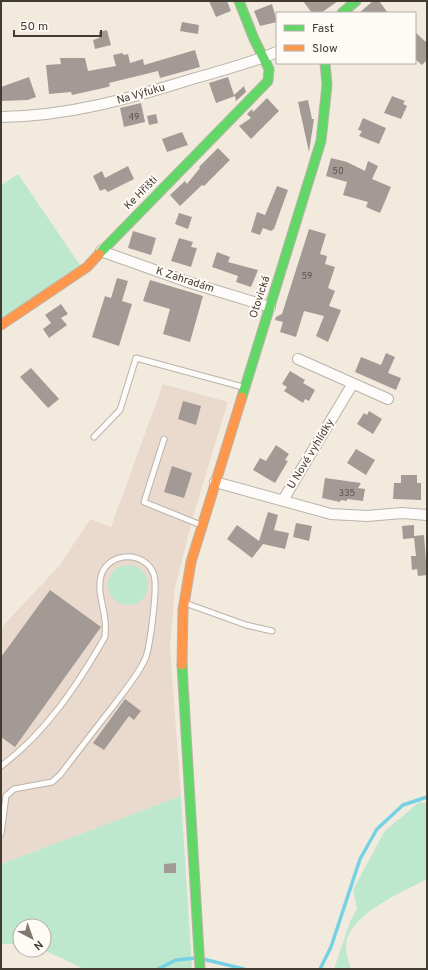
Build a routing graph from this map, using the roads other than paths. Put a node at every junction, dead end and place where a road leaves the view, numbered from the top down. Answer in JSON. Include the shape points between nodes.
{"nodes":[{"id":1,"x":239,"y":1,"type":"edge"},
{"id":2,"x":356,"y":1,"type":"edge"},
{"id":3,"x":343,"y":12,"type":"edge"},
{"id":4,"x":276,"y":52,"type":"edge"},
{"id":5,"x":264,"y":57,"type":"junction"},
{"id":6,"x":324,"y":64,"type":"edge"},
{"id":7,"x":1,"y":117,"type":"edge"},
{"id":8,"x":101,"y":251,"type":"junction"},
{"id":9,"x":270,"y":307,"type":"junction"},
{"id":10,"x":1,"y":325,"type":"edge"},
{"id":11,"x":298,"y":358,"type":"dead end"},
{"id":12,"x":352,"y":385,"type":"junction"},
{"id":13,"x":244,"y":387,"type":"junction"},
{"id":14,"x":388,"y":399,"type":"dead end"},
{"id":15,"x":94,"y":436,"type":"dead end"},
{"id":16,"x":164,"y":439,"type":"dead end"},
{"id":17,"x":215,"y":482,"type":"junction"},
{"id":18,"x":283,"y":500,"type":"junction"},
{"id":19,"x":427,"y":515,"type":"edge"},
{"id":20,"x":202,"y":525,"type":"junction"},
{"id":21,"x":184,"y":603,"type":"junction"},
{"id":22,"x":272,"y":631,"type":"dead end"},
{"id":23,"x":1,"y":766,"type":"edge"},
{"id":24,"x":1,"y":834,"type":"edge"},
{"id":25,"x":200,"y":967,"type":"edge"}],
"edges":[{"from":1,"to":5,"type":"street"},
{"from":2,"to":3,"type":"street"},
{"from":4,"to":5,"type":"street","name":"Na Výfuku"},
{"from":5,"to":7,"type":"street","name":"Na Výfuku","via":[[122,101],[73,111]]},
{"from":5,"to":8,"type":"street","name":"Ke Hřišti","via":[[269,69],[268,81]]},
{"from":6,"to":9,"type":"street","name":"Otovická","via":[[327,85],[321,141]]},
{"from":8,"to":9,"type":"street","name":"K Zahradám","via":[[188,282]]},
{"from":8,"to":10,"type":"street","name":"Ke Hřišti","via":[[87,267]]},
{"from":9,"to":13,"type":"street","name":"Otovická"},
{"from":11,"to":12,"type":"street"},
{"from":12,"to":14,"type":"street"},
{"from":12,"to":18,"type":"street","name":"U Nové vyhlídky"},
{"from":13,"to":15,"type":"lane","via":[[136,358],[120,410]]},
{"from":13,"to":17,"type":"street","name":"Otovická"},
{"from":16,"to":20,"type":"lane","via":[[144,502]]},
{"from":17,"to":18,"type":"street"},
{"from":17,"to":20,"type":"street","name":"Otovická"},
{"from":18,"to":19,"type":"street","name":"U Nové vyhlídky","via":[[331,514]]},
{"from":20,"to":21,"type":"street","name":"Otovická","via":[[191,562]]},
{"from":21,"to":22,"type":"lane","via":[[246,625]]},
{"from":21,"to":25,"type":"street","name":"Otovická","via":[[182,660]]},
{"from":23,"to":24,"type":"lane","via":[[42,729],[105,636],[100,586],[101,575],[108,565],[117,558],[127,556],[144,562],[154,576],[156,592],[146,656],[134,678],[60,775],[52,782],[14,789],[6,796]]}]}
